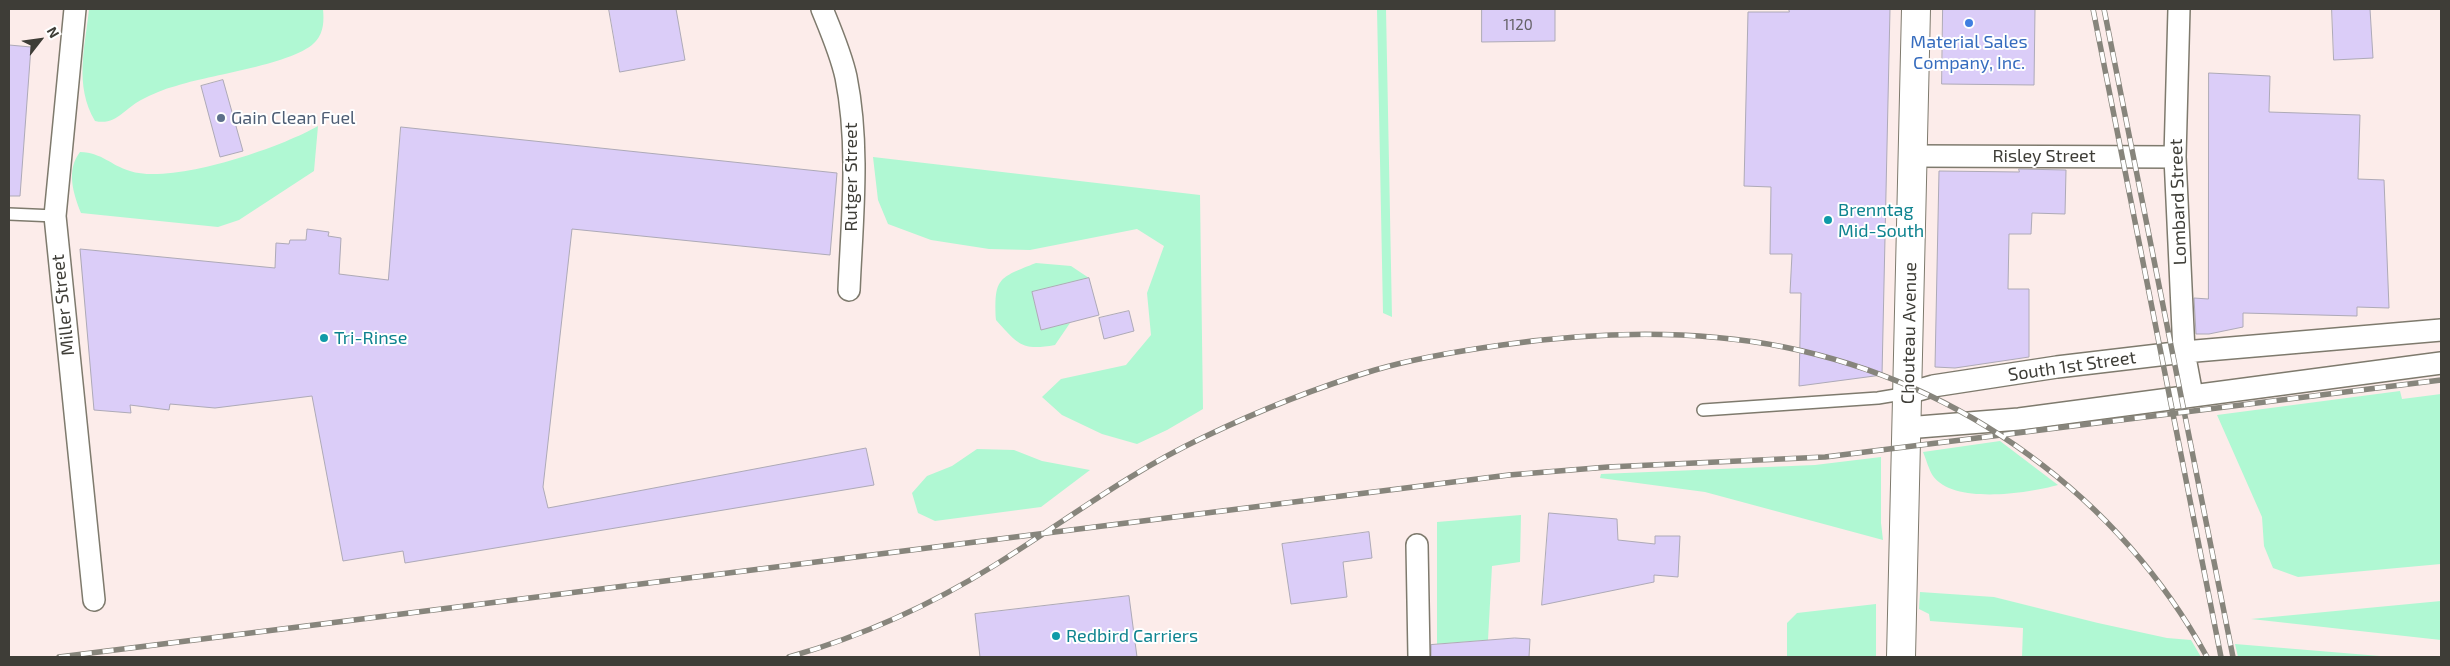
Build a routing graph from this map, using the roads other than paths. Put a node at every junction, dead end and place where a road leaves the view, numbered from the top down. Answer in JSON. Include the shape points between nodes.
{"nodes":[{"id":1,"x":75,"y":9,"type":"edge"},
{"id":2,"x":822,"y":9,"type":"edge"},
{"id":3,"x":1916,"y":9,"type":"edge"},
{"id":4,"x":2178,"y":9,"type":"edge"},
{"id":5,"x":1913,"y":156,"type":"junction"},
{"id":6,"x":2175,"y":157,"type":"junction"},
{"id":7,"x":9,"y":214,"type":"edge"},
{"id":8,"x":55,"y":216,"type":"junction"},
{"id":9,"x":849,"y":290,"type":"dead end"},
{"id":10,"x":2441,"y":330,"type":"edge"},
{"id":11,"x":2184,"y":352,"type":"junction"},
{"id":12,"x":2441,"y":364,"type":"edge"},
{"id":13,"x":1908,"y":393,"type":"junction"},
{"id":14,"x":2192,"y":394,"type":"junction"},
{"id":15,"x":1703,"y":410,"type":"dead end"},
{"id":16,"x":1906,"y":428,"type":"junction"},
{"id":17,"x":1417,"y":545,"type":"dead end"},
{"id":18,"x":94,"y":600,"type":"dead end"},
{"id":19,"x":1419,"y":657,"type":"edge"},
{"id":20,"x":1901,"y":657,"type":"edge"}],
"edges":[{"from":1,"to":8,"type":"street","name":"Miller Street"},
{"from":2,"to":9,"type":"street","name":"Rutger Street","via":[[846,76],[854,129]]},
{"from":3,"to":5,"type":"street","name":"Chouteau Avenue"},
{"from":4,"to":6,"type":"street","name":"Lombard Street"},
{"from":5,"to":6,"type":"street","name":"Risley Street"},
{"from":5,"to":13,"type":"street","name":"Chouteau Avenue"},
{"from":6,"to":11,"type":"street","name":"Lombard Street"},
{"from":7,"to":8,"type":"lane"},
{"from":8,"to":18,"type":"street","name":"Miller Street"},
{"from":10,"to":11,"type":"street","name":"South 1st Street"},
{"from":11,"to":13,"type":"street","name":"South 1st Street","via":[[2058,367],[1933,386]]},
{"from":11,"to":14,"type":"street","name":"Lombard Street"},
{"from":12,"to":14,"type":"street"},
{"from":13,"to":15,"type":"lane","name":"South 1st Street","via":[[1878,398]]},
{"from":13,"to":16,"type":"street","name":"Chouteau Avenue"},
{"from":14,"to":16,"type":"street","via":[[2018,419]]},
{"from":16,"to":20,"type":"street","name":"Chouteau Avenue"},
{"from":17,"to":19,"type":"street"}]}
